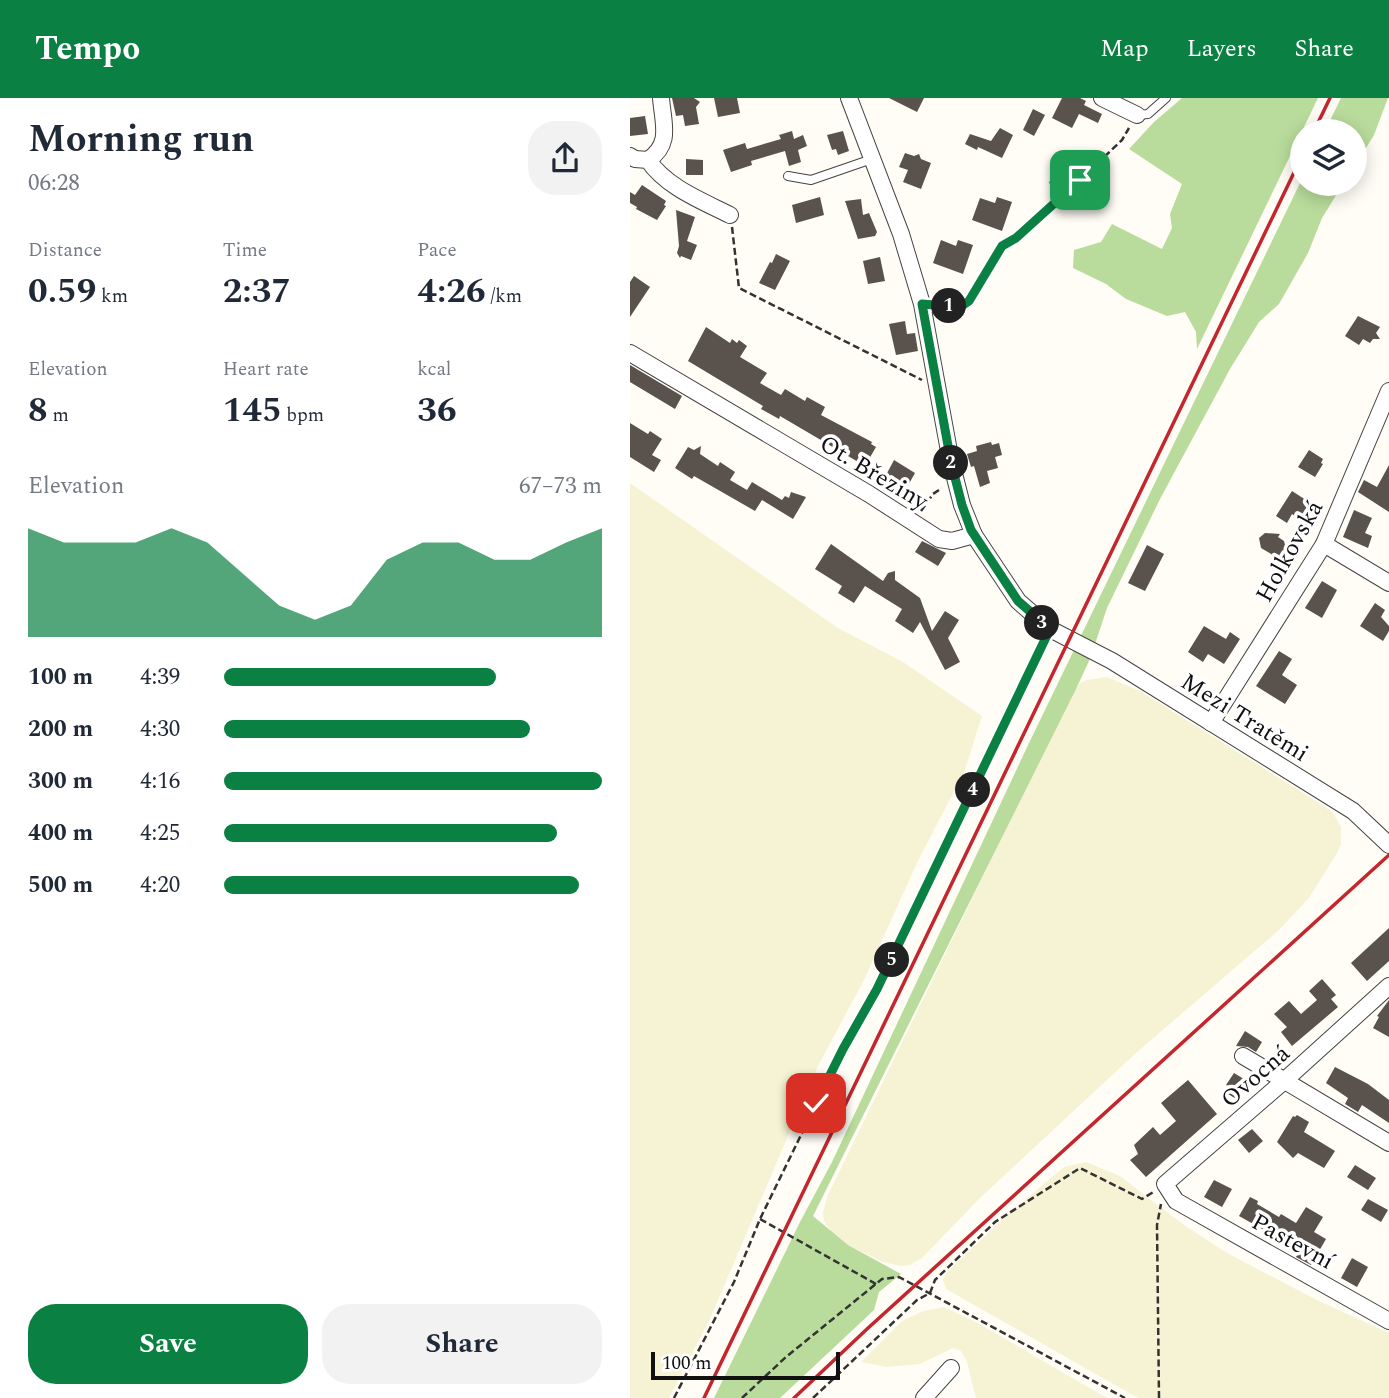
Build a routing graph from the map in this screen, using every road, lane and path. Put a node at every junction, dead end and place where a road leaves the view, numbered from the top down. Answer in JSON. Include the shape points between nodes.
{"nodes":[{"id":1,"x":661,"y":98,"type":"edge"},
{"id":2,"x":849,"y":98,"type":"edge"},
{"id":3,"x":1102,"y":98,"type":"edge"},
{"id":4,"x":1166,"y":98,"type":"edge"},
{"id":5,"x":1137,"y":115,"type":"junction"},
{"id":6,"x":630,"y":156,"type":"edge"},
{"id":7,"x":872,"y":159,"type":"junction"},
{"id":8,"x":648,"y":160,"type":"junction"},
{"id":9,"x":788,"y":176,"type":"dead end"},
{"id":10,"x":730,"y":215,"type":"joint"},
{"id":11,"x":1002,"y":246,"type":"joint"},
{"id":12,"x":922,"y":304,"type":"junction"},
{"id":13,"x":630,"y":353,"type":"edge"},
{"id":14,"x":937,"y":388,"type":"junction"},
{"id":15,"x":1389,"y":391,"type":"edge"},
{"id":16,"x":955,"y":484,"type":"junction"},
{"id":17,"x":915,"y":522,"type":"junction"},
{"id":18,"x":974,"y":535,"type":"junction"},
{"id":19,"x":1324,"y":544,"type":"junction"},
{"id":20,"x":1389,"y":583,"type":"edge"},
{"id":21,"x":1050,"y":629,"type":"junction"},
{"id":22,"x":1211,"y":723,"type":"junction"},
{"id":23,"x":1389,"y":845,"type":"edge"},
{"id":24,"x":1389,"y":986,"type":"edge"},
{"id":25,"x":1243,"y":1056,"type":"dead end"},
{"id":26,"x":1284,"y":1081,"type":"junction"},
{"id":27,"x":1389,"y":1143,"type":"edge"},
{"id":28,"x":1165,"y":1184,"type":"junction"},
{"id":29,"x":760,"y":1219,"type":"junction"},
{"id":30,"x":876,"y":1284,"type":"junction"},
{"id":31,"x":930,"y":1293,"type":"junction"},
{"id":32,"x":1389,"y":1321,"type":"edge"},
{"id":33,"x":951,"y":1368,"type":"dead end"},
{"id":34,"x":674,"y":1398,"type":"edge"},
{"id":35,"x":741,"y":1398,"type":"edge"},
{"id":36,"x":813,"y":1398,"type":"edge"},
{"id":37,"x":924,"y":1398,"type":"edge"},
{"id":38,"x":1125,"y":1398,"type":"edge"},
{"id":39,"x":1159,"y":1398,"type":"edge"}],
"edges":[{"from":1,"to":8,"type":"street","via":[[665,140]]},
{"from":2,"to":7,"type":"street"},
{"from":3,"to":5,"type":"street"},
{"from":4,"to":5,"type":"lane","via":[[1148,114]]},
{"from":5,"to":11,"type":"path","via":[[1122,140],[1034,223]]},
{"from":6,"to":8,"type":"street"},
{"from":7,"to":9,"type":"lane","via":[[811,180]]},
{"from":7,"to":12,"type":"street"},
{"from":8,"to":10,"type":"street","via":[[662,177]]},
{"from":10,"to":14,"type":"path","via":[[739,288]]},
{"from":11,"to":12,"type":"lane","via":[[969,301],[960,307]]},
{"from":12,"to":14,"type":"street"},
{"from":13,"to":17,"type":"street","name":"Ot. Březiny"},
{"from":14,"to":16,"type":"street"},
{"from":15,"to":19,"type":"street","name":"Holkovská"},
{"from":16,"to":17,"type":"path","via":[[933,494]]},
{"from":16,"to":18,"type":"street"},
{"from":17,"to":18,"type":"street","name":"Ot. Březiny","via":[[940,539]]},
{"from":18,"to":21,"type":"street","via":[[1018,601]]},
{"from":19,"to":20,"type":"street"},
{"from":19,"to":22,"type":"street","name":"Holkovská"},
{"from":21,"to":22,"type":"street","name":"Mezi Tratěmi","via":[[1112,661]]},
{"from":21,"to":29,"type":"path","via":[[877,989]]},
{"from":22,"to":23,"type":"street","name":"Mezi Tratěmi","via":[[1353,811]]},
{"from":24,"to":26,"type":"street","name":"Ovocná"},
{"from":25,"to":26,"type":"street"},
{"from":26,"to":27,"type":"street"},
{"from":26,"to":28,"type":"street","name":"Ovocná"},
{"from":28,"to":31,"type":"path","via":[[1142,1199],[1080,1168],[995,1222],[935,1280]]},
{"from":28,"to":32,"type":"street","name":"Pastevní","via":[[1176,1201]]},
{"from":28,"to":39,"type":"path","via":[[1157,1225]]},
{"from":29,"to":30,"type":"path"},
{"from":29,"to":34,"type":"path","via":[[734,1282]]},
{"from":30,"to":31,"type":"path","via":[[899,1277]]},
{"from":30,"to":35,"type":"path"},
{"from":31,"to":36,"type":"path"},
{"from":31,"to":38,"type":"path"},
{"from":33,"to":37,"type":"street"}]}
